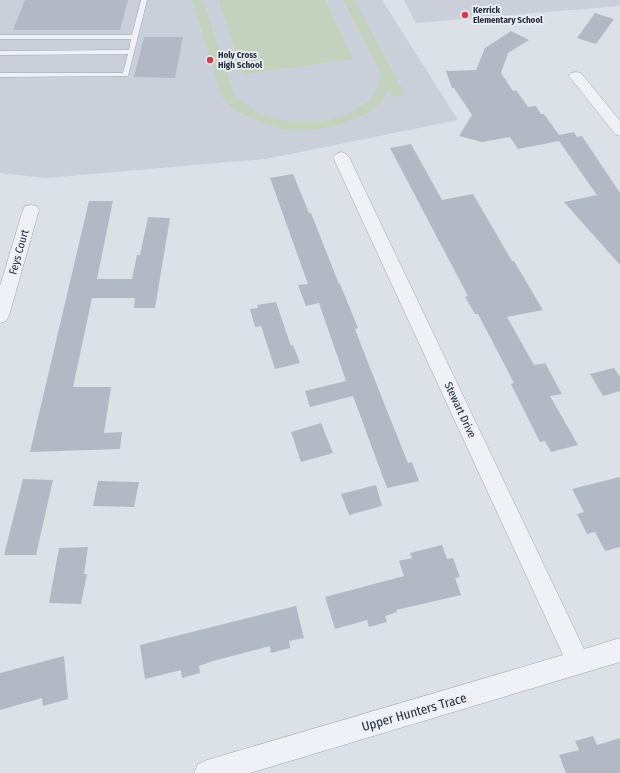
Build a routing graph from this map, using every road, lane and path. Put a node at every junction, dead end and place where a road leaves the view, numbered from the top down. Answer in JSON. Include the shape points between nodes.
{"nodes":[{"id":1,"x":144,"y":0,"type":"edge"},
{"id":2,"x":0,"y":37,"type":"edge"},
{"id":3,"x":135,"y":37,"type":"junction"},
{"id":4,"x":132,"y":52,"type":"junction"},
{"id":5,"x":0,"y":53,"type":"edge"},
{"id":6,"x":0,"y":75,"type":"edge"},
{"id":7,"x":576,"y":76,"type":"dead end"},
{"id":8,"x":620,"y":131,"type":"edge"},
{"id":9,"x":341,"y":157,"type":"dead end"},
{"id":10,"x":31,"y":210,"type":"dead end"},
{"id":11,"x":0,"y":316,"type":"edge"},
{"id":12,"x":620,"y":650,"type":"edge"},
{"id":13,"x":578,"y":663,"type":"junction"},
{"id":14,"x":207,"y":773,"type":"edge"}],
"edges":[{"from":1,"to":3,"type":"lane"},
{"from":2,"to":3,"type":"lane"},
{"from":3,"to":4,"type":"lane"},
{"from":4,"to":5,"type":"lane"},
{"from":4,"to":6,"type":"lane","via":[[126,75]]},
{"from":7,"to":8,"type":"street"},
{"from":9,"to":13,"type":"street","name":"Stewart Drive"},
{"from":10,"to":11,"type":"street","name":"Feys Court"},
{"from":12,"to":13,"type":"street","name":"Upper Hunters Trace"},
{"from":13,"to":14,"type":"street","name":"Upper Hunters Trace"}]}
